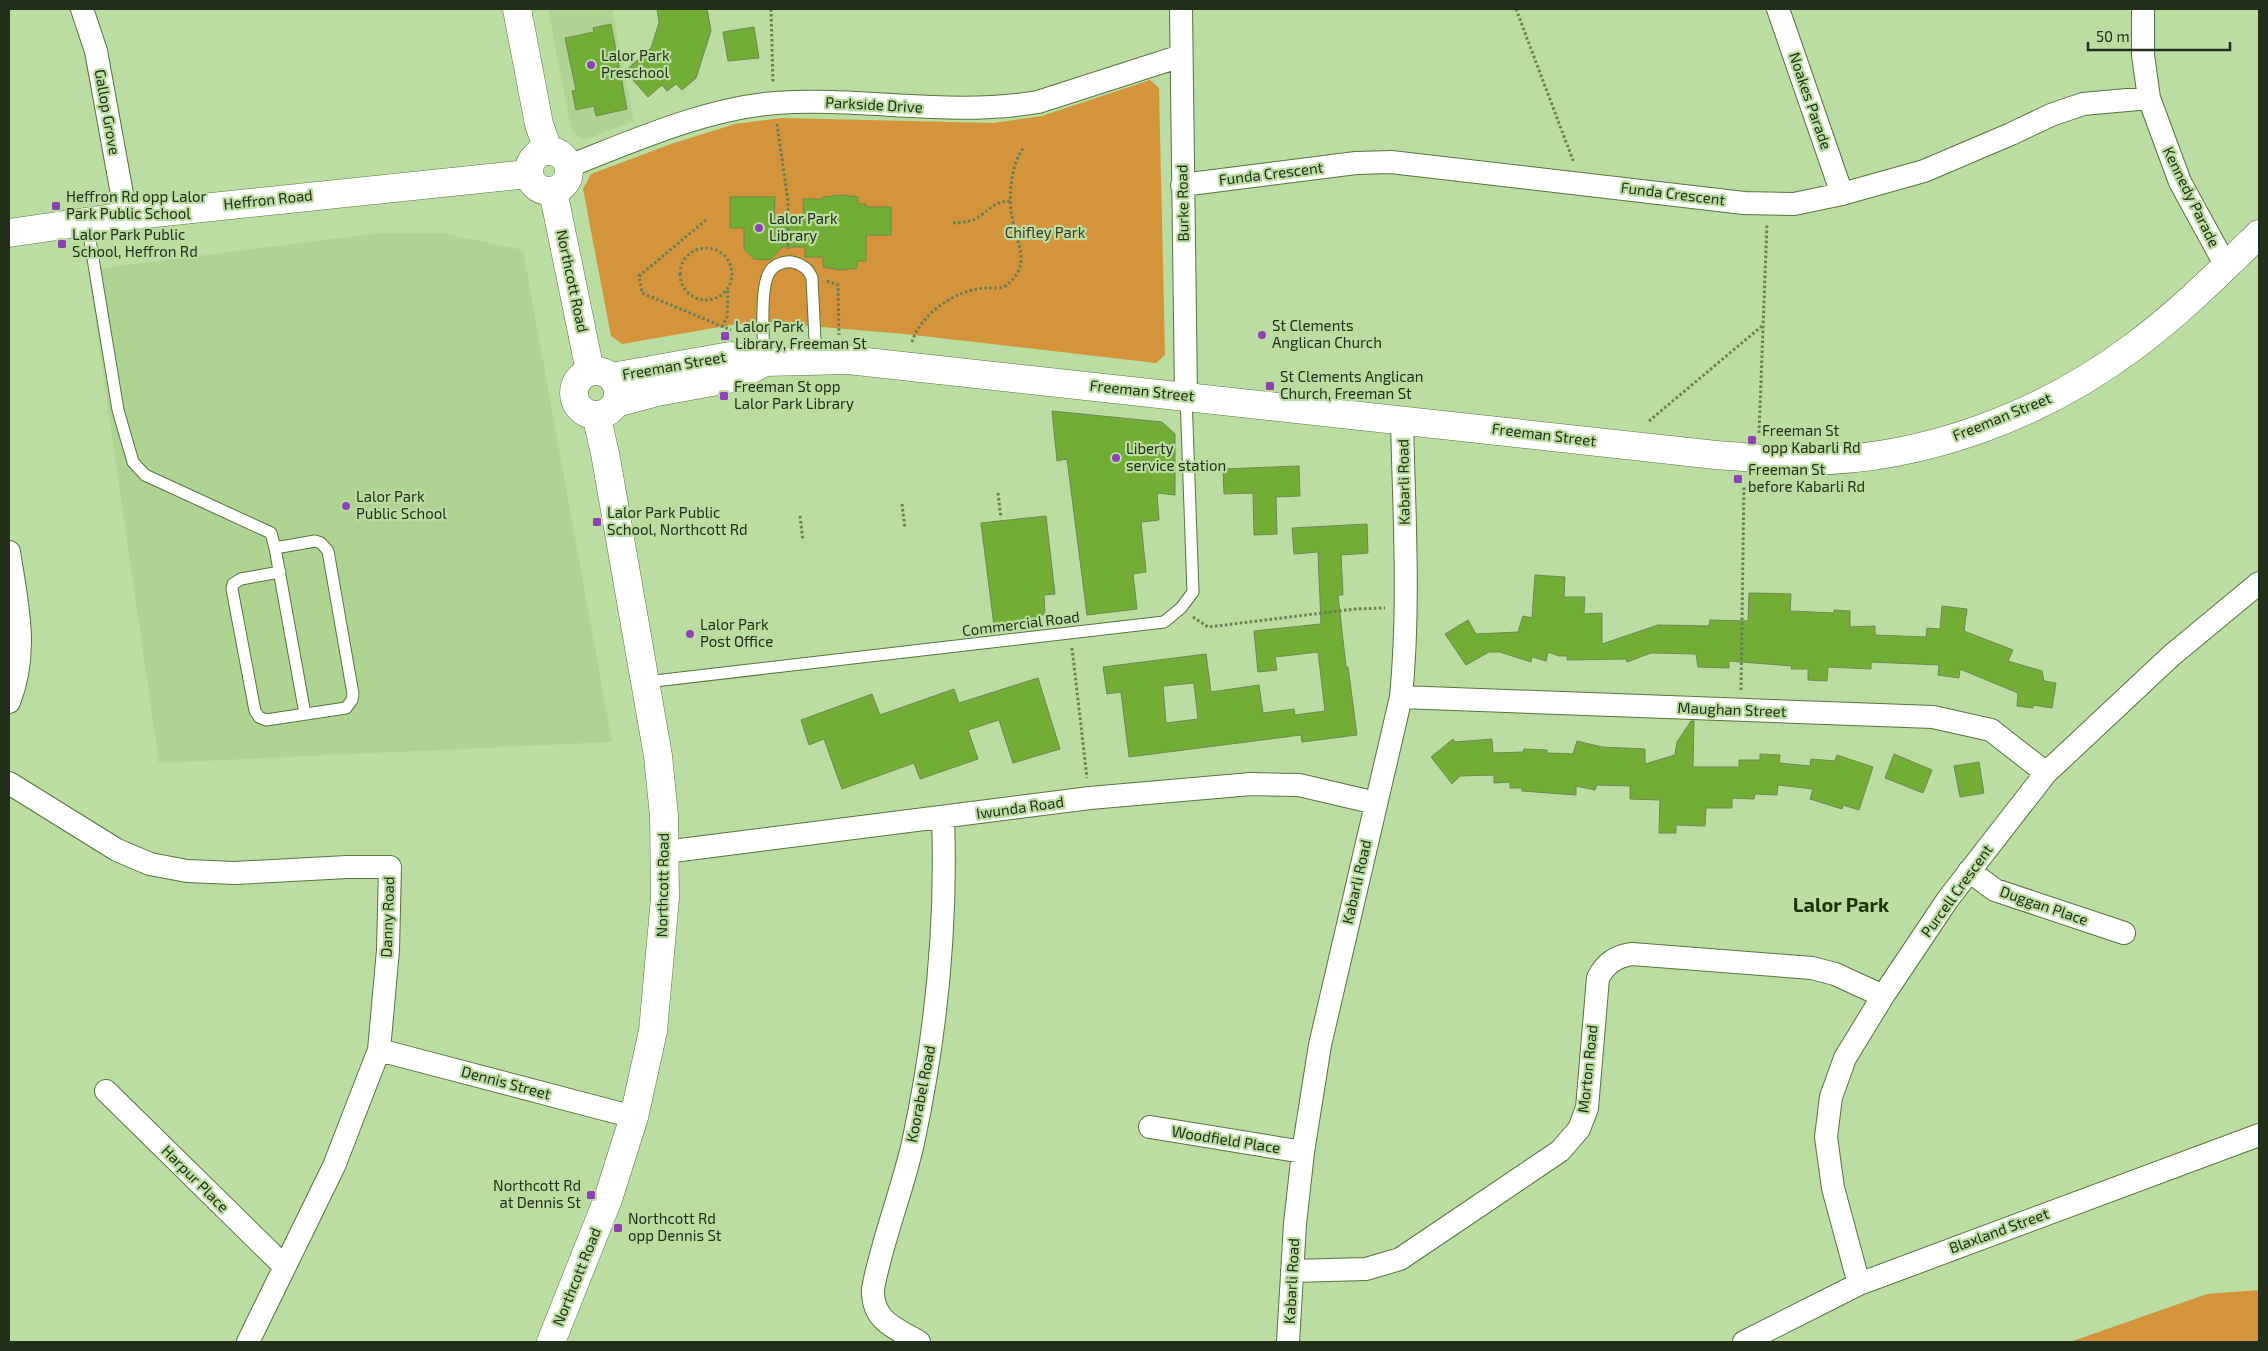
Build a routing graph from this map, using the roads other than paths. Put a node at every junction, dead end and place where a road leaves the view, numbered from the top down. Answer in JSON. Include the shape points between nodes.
{"nodes":[{"id":1,"x":82,"y":9,"type":"edge"},
{"id":2,"x":518,"y":9,"type":"edge"},
{"id":3,"x":1181,"y":9,"type":"edge"},
{"id":4,"x":1778,"y":9,"type":"edge"},
{"id":5,"x":2143,"y":9,"type":"edge"},
{"id":6,"x":1181,"y":56,"type":"junction"},
{"id":7,"x":2149,"y":98,"type":"junction"},
{"id":8,"x":558,"y":158,"type":"junction"},
{"id":9,"x":528,"y":174,"type":"junction"},
{"id":10,"x":1182,"y":185,"type":"junction"},
{"id":11,"x":552,"y":191,"type":"junction"},
{"id":12,"x":1842,"y":194,"type":"junction"},
{"id":13,"x":126,"y":216,"type":"junction"},
{"id":14,"x":87,"y":220,"type":"junction"},
{"id":15,"x":9,"y":233,"type":"edge"},
{"id":16,"x":2259,"y":234,"type":"edge"},
{"id":17,"x":2226,"y":266,"type":"junction"},
{"id":18,"x":816,"y":360,"type":"junction"},
{"id":19,"x":765,"y":362,"type":"junction"},
{"id":20,"x":601,"y":374,"type":"junction"},
{"id":21,"x":1186,"y":396,"type":"junction"},
{"id":22,"x":606,"y":409,"type":"junction"},
{"id":23,"x":1402,"y":420,"type":"junction"},
{"id":24,"x":275,"y":548,"type":"junction"},
{"id":25,"x":9,"y":552,"type":"edge"},
{"id":26,"x":280,"y":572,"type":"junction"},
{"id":27,"x":2259,"y":583,"type":"edge"},
{"id":28,"x":646,"y":682,"type":"junction"},
{"id":29,"x":1401,"y":697,"type":"junction"},
{"id":30,"x":9,"y":702,"type":"edge"},
{"id":31,"x":305,"y":714,"type":"junction"},
{"id":32,"x":2046,"y":773,"type":"junction"},
{"id":33,"x":9,"y":783,"type":"edge"},
{"id":34,"x":1376,"y":803,"type":"junction"},
{"id":35,"x":943,"y":818,"type":"junction"},
{"id":36,"x":664,"y":852,"type":"junction"},
{"id":37,"x":1968,"y":871,"type":"junction"},
{"id":38,"x":2124,"y":933,"type":"dead end"},
{"id":39,"x":1883,"y":996,"type":"junction"},
{"id":40,"x":379,"y":1050,"type":"junction"},
{"id":41,"x":106,"y":1091,"type":"dead end"},
{"id":42,"x":634,"y":1116,"type":"junction"},
{"id":43,"x":1150,"y":1128,"type":"dead end"},
{"id":44,"x":2259,"y":1135,"type":"edge"},
{"id":45,"x":1303,"y":1152,"type":"junction"},
{"id":46,"x":284,"y":1266,"type":"junction"},
{"id":47,"x":1292,"y":1271,"type":"junction"},
{"id":48,"x":1859,"y":1284,"type":"junction"},
{"id":49,"x":248,"y":1342,"type":"edge"},
{"id":50,"x":551,"y":1342,"type":"edge"},
{"id":51,"x":919,"y":1342,"type":"edge"},
{"id":52,"x":1288,"y":1342,"type":"edge"},
{"id":53,"x":1744,"y":1342,"type":"edge"}],
"edges":[{"from":1,"to":13,"type":"street","name":"Gallop Grove","via":[[96,51]]},
{"from":2,"to":8,"type":"street","via":[[539,124]]},
{"from":3,"to":6,"type":"street","name":"Burke Road"},
{"from":4,"to":12,"type":"street","name":"Noakes Parade"},
{"from":5,"to":7,"type":"street","name":"Kennedy Parade","via":[[2143,55]]},
{"from":6,"to":8,"type":"street","name":"Parkside Drive","via":[[1021,105],[941,109],[818,101],[751,106]]},
{"from":6,"to":10,"type":"street","name":"Burke Road"},
{"from":7,"to":12,"type":"street","name":"Funda Crescent","via":[[2084,104],[1924,171]]},
{"from":7,"to":17,"type":"street","name":"Kennedy Parade","via":[[2180,182]]},
{"from":8,"to":9,"type":"street","via":[[542,151],[533,158]]},
{"from":8,"to":11,"type":"street","via":[[570,171],[566,182]]},
{"from":9,"to":11,"type":"street","via":[[540,189]]},
{"from":9,"to":13,"type":"street","name":"Heffron Road"},
{"from":10,"to":12,"type":"street","name":"Funda Crescent","via":[[1356,163],[1391,162],[1744,203],[1794,204]]},
{"from":10,"to":21,"type":"street","name":"Burke Road"},
{"from":11,"to":20,"type":"street","name":"Northcott Road"},
{"from":13,"to":14,"type":"street","name":"Heffron Road"},
{"from":14,"to":15,"type":"street","name":"Heffron Road"},
{"from":14,"to":24,"type":"lane","via":[[118,410],[133,462],[145,475],[267,530],[273,536]]},
{"from":16,"to":17,"type":"street","name":"Freeman Street"},
{"from":17,"to":23,"type":"street","name":"Freeman Street","via":[[2134,346],[2081,382],[1982,429],[1929,445],[1843,459],[1785,460]]},
{"from":18,"to":19,"type":"street","name":"Freeman Street"},
{"from":18,"to":19,"type":"lane","via":[[811,274],[802,266],[788,262],[774,266],[768,273],[763,335]]},
{"from":18,"to":21,"type":"street","name":"Freeman Street","via":[[848,360]]},
{"from":19,"to":20,"type":"street","name":"Freeman Street","via":[[730,356]]},
{"from":19,"to":22,"type":"street","name":"Freeman Street","via":[[734,378],[658,392]]},
{"from":20,"to":22,"type":"street","via":[[619,389]]},
{"from":20,"to":22,"type":"street","via":[[584,374],[576,383],[574,396],[579,407],[590,414]]},
{"from":21,"to":23,"type":"street","name":"Freeman Street"},
{"from":21,"to":28,"type":"lane","name":"Commercial Road","via":[[1193,592],[1164,622]]},
{"from":22,"to":28,"type":"street","name":"Northcott Road","via":[[605,453]]},
{"from":23,"to":29,"type":"street","name":"Kabarli Road","via":[[1406,607]]},
{"from":24,"to":26,"type":"lane"},
{"from":24,"to":31,"type":"lane","via":[[315,541],[325,547],[329,561],[353,694],[346,708]]},
{"from":25,"to":30,"type":"street","via":[[22,645]]},
{"from":26,"to":31,"type":"lane"},
{"from":26,"to":31,"type":"lane","via":[[241,579],[233,584],[232,589],[255,711],[266,720]]},
{"from":27,"to":32,"type":"street","name":"Purcell Crescent","via":[[2172,655]]},
{"from":28,"to":36,"type":"street","name":"Northcott Road","via":[[658,756]]},
{"from":29,"to":32,"type":"street","name":"Maughan Street","via":[[1933,717],[1991,730]]},
{"from":29,"to":34,"type":"street","name":"Kabarli Road"},
{"from":32,"to":37,"type":"street","name":"Purcell Crescent"},
{"from":33,"to":40,"type":"street","name":"Danny Road","via":[[117,850],[150,864],[187,871],[235,873],[390,867],[388,950]]},
{"from":34,"to":35,"type":"street","name":"Iwunda Road","via":[[1299,785],[1251,784],[1090,798]]},
{"from":34,"to":45,"type":"street","name":"Kabarli Road","via":[[1320,1045]]},
{"from":35,"to":36,"type":"street","name":"Iwunda Road"},
{"from":35,"to":51,"type":"street","name":"Koorabel Road","via":[[941,952],[928,1065],[912,1145],[873,1290],[874,1306],[881,1318]]},
{"from":36,"to":42,"type":"street","name":"Northcott Road","via":[[665,898],[653,1031]]},
{"from":37,"to":38,"type":"street","name":"Duggan Place","via":[[1995,890]]},
{"from":37,"to":39,"type":"street","name":"Purcell Crescent"},
{"from":39,"to":47,"type":"street","name":"Morton Road","via":[[1835,974],[1812,968],[1632,954],[1619,957],[1605,966],[1598,978],[1587,1108],[1579,1129],[1560,1151],[1400,1259],[1366,1268]]},
{"from":39,"to":48,"type":"street","name":"Purcell Crescent","via":[[1845,1058],[1831,1097],[1828,1118],[1828,1154],[1833,1188]]},
{"from":40,"to":42,"type":"street","name":"Dennis Street"},
{"from":40,"to":46,"type":"street","name":"Danny Road","via":[[334,1166]]},
{"from":41,"to":46,"type":"street","name":"Harpur Place"},
{"from":42,"to":50,"type":"street","name":"Northcott Road","via":[[598,1225]]},
{"from":43,"to":45,"type":"street","name":"Woodfield Place"},
{"from":44,"to":48,"type":"street","name":"Blaxland Street"},
{"from":45,"to":47,"type":"street","name":"Kabarli Road"},
{"from":46,"to":49,"type":"street","name":"Danny Road"},
{"from":47,"to":52,"type":"street","name":"Kabarli Road"},
{"from":48,"to":53,"type":"street","name":"Blaxland Street"}]}
